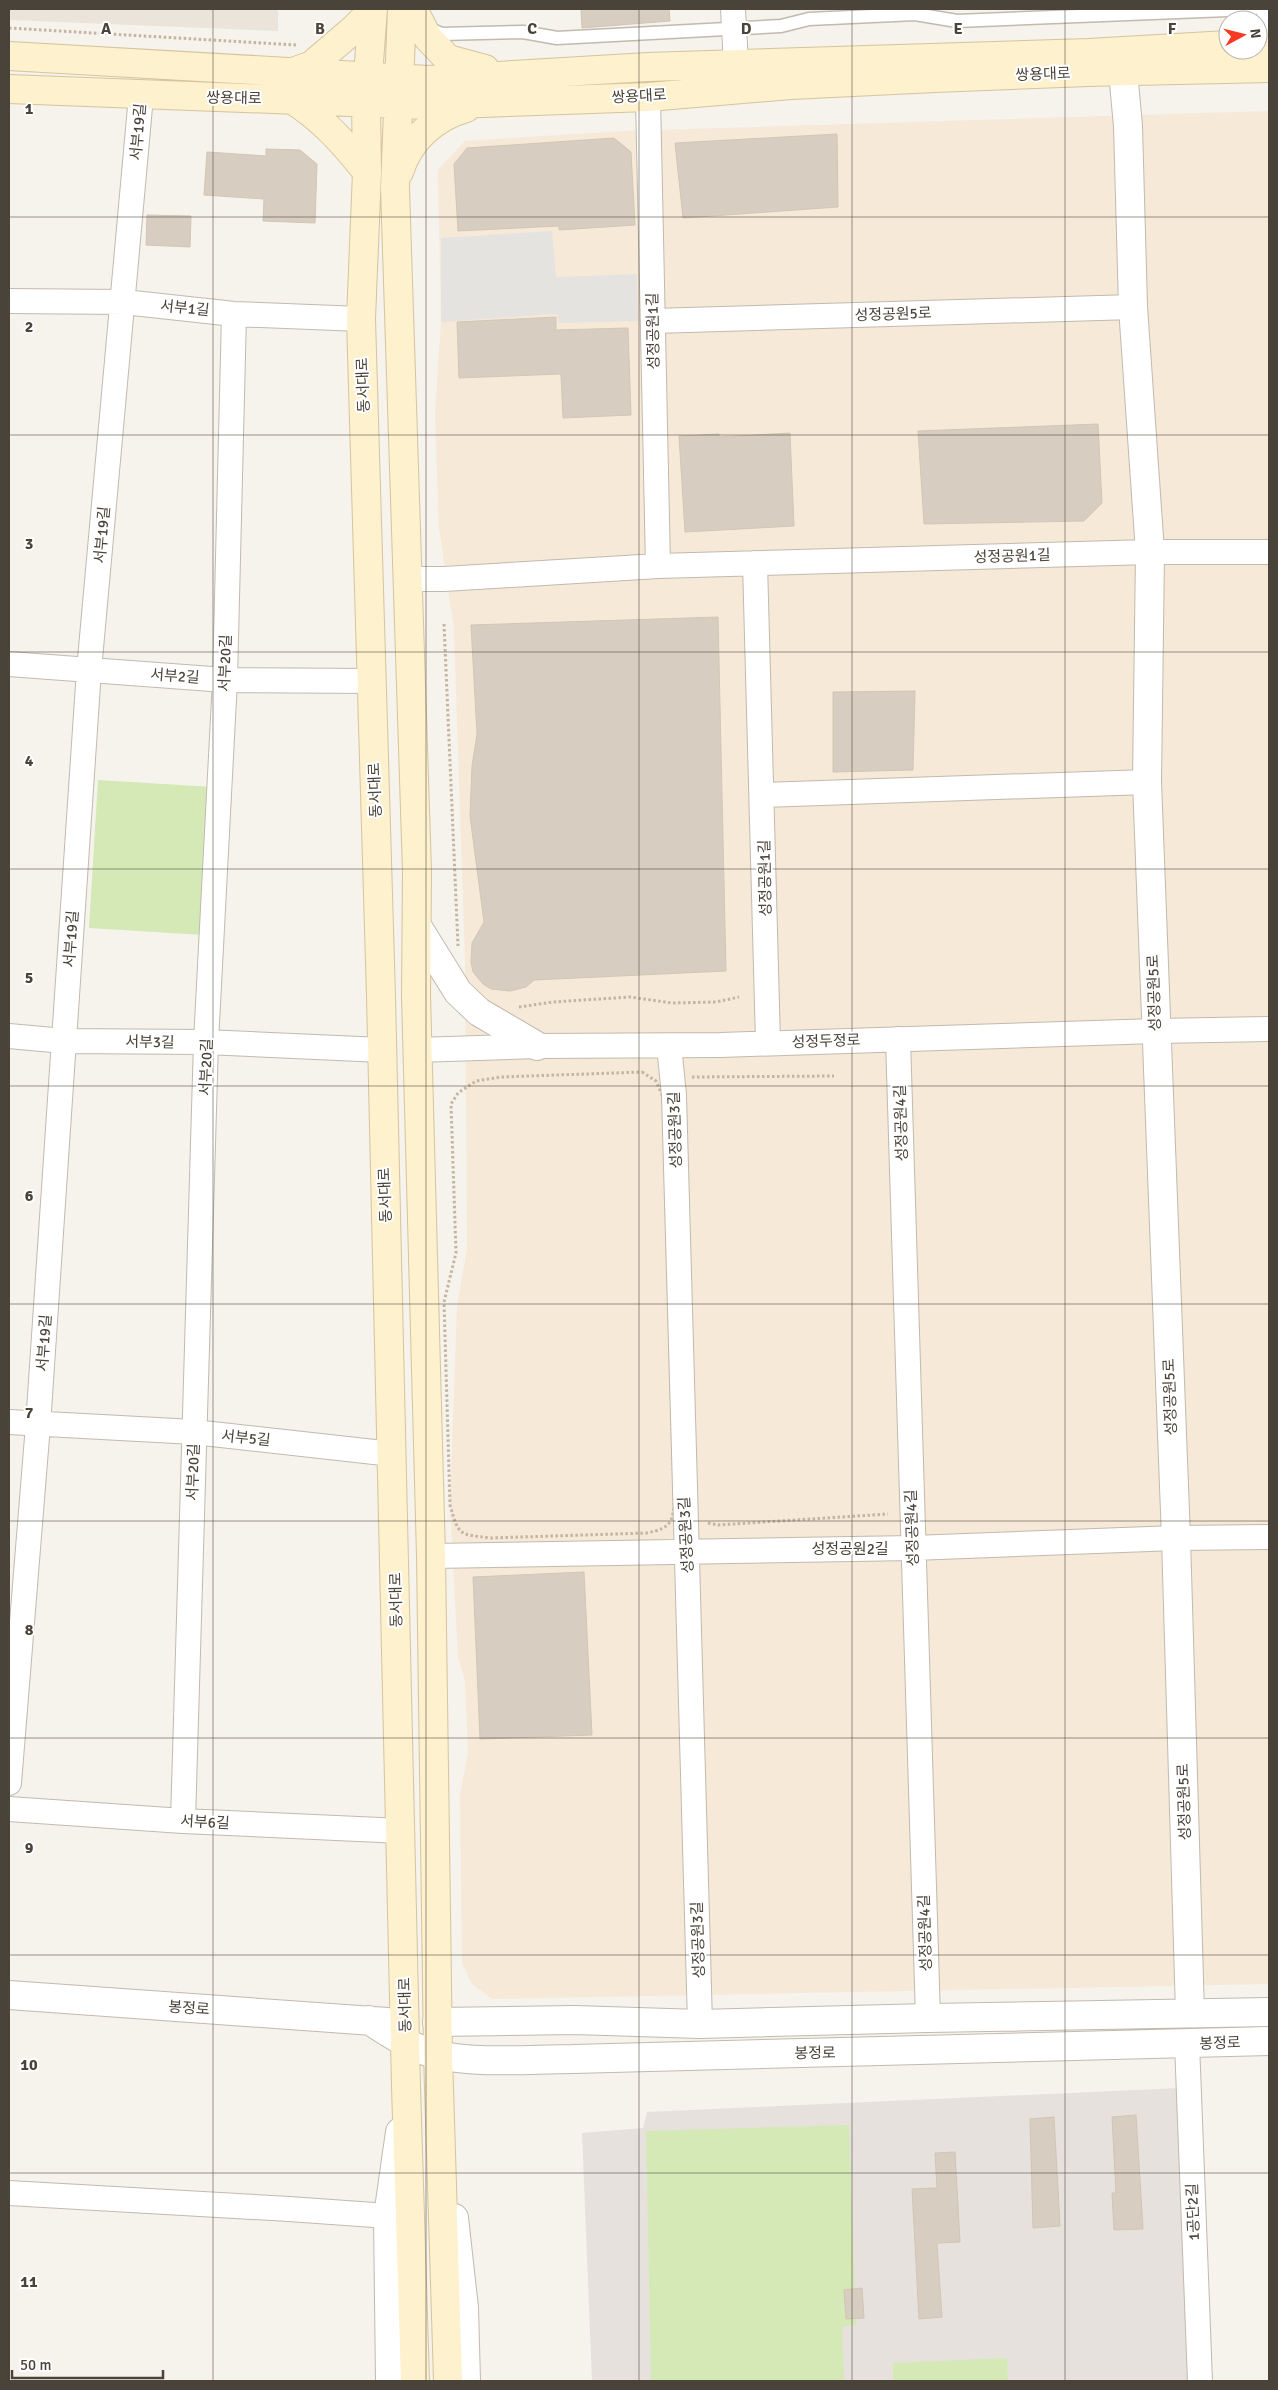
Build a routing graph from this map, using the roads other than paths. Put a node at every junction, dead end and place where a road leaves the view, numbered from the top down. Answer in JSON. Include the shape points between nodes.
{"nodes":[{"id":1,"x":373,"y":9,"type":"edge"},
{"id":2,"x":1253,"y":9,"type":"edge"},
{"id":3,"x":1268,"y":9,"type":"edge"},
{"id":4,"x":409,"y":10,"type":"edge"},
{"id":5,"x":734,"y":19,"type":"edge"},
{"id":6,"x":1269,"y":19,"type":"edge"},
{"id":7,"x":1218,"y":46,"type":"edge"},
{"id":8,"x":9,"y":56,"type":"edge"},
{"id":9,"x":736,"y":64,"type":"junction"},
{"id":10,"x":1269,"y":68,"type":"edge"},
{"id":11,"x":1123,"y":72,"type":"junction"},
{"id":12,"x":521,"y":75,"type":"junction"},
{"id":13,"x":290,"y":86,"type":"junction"},
{"id":14,"x":9,"y":89,"type":"edge"},
{"id":15,"x":367,"y":89,"type":"junction"},
{"id":16,"x":398,"y":92,"type":"junction"},
{"id":17,"x":141,"y":96,"type":"junction"},
{"id":18,"x":648,"y":96,"type":"junction"},
{"id":19,"x":490,"y":103,"type":"junction"},
{"id":20,"x":366,"y":172,"type":"junction"},
{"id":21,"x":395,"y":188,"type":"junction"},
{"id":22,"x":9,"y":301,"type":"edge"},
{"id":23,"x":124,"y":302,"type":"junction"},
{"id":24,"x":1133,"y":307,"type":"junction"},
{"id":25,"x":234,"y":314,"type":"junction"},
{"id":26,"x":361,"y":319,"type":"junction"},
{"id":27,"x":653,"y":321,"type":"junction"},
{"id":28,"x":1150,"y":552,"type":"junction"},
{"id":29,"x":1269,"y":552,"type":"edge"},
{"id":30,"x":755,"y":563,"type":"junction"},
{"id":31,"x":658,"y":566,"type":"junction"},
{"id":32,"x":408,"y":579,"type":"junction"},
{"id":33,"x":9,"y":664,"type":"edge"},
{"id":34,"x":89,"y":670,"type":"junction"},
{"id":35,"x":225,"y":680,"type":"junction"},
{"id":36,"x":372,"y":681,"type":"junction"},
{"id":37,"x":1147,"y":782,"type":"junction"},
{"id":38,"x":763,"y":795,"type":"junction"},
{"id":39,"x":417,"y":926,"type":"junction"},
{"id":40,"x":1269,"y":1029,"type":"edge"},
{"id":41,"x":1156,"y":1030,"type":"junction"},
{"id":42,"x":9,"y":1036,"type":"edge"},
{"id":43,"x":898,"y":1039,"type":"junction"},
{"id":44,"x":64,"y":1041,"type":"junction"},
{"id":45,"x":206,"y":1042,"type":"junction"},
{"id":46,"x":768,"y":1042,"type":"junction"},
{"id":47,"x":537,"y":1046,"type":"junction"},
{"id":48,"x":669,"y":1046,"type":"junction"},
{"id":49,"x":382,"y":1050,"type":"junction"},
{"id":50,"x":418,"y":1050,"type":"junction"},
{"id":51,"x":9,"y":1422,"type":"edge"},
{"id":52,"x":38,"y":1425,"type":"junction"},
{"id":53,"x":194,"y":1432,"type":"junction"},
{"id":54,"x":392,"y":1454,"type":"junction"},
{"id":55,"x":1269,"y":1537,"type":"edge"},
{"id":56,"x":1176,"y":1538,"type":"junction"},
{"id":57,"x":913,"y":1548,"type":"junction"},
{"id":58,"x":687,"y":1550,"type":"junction"},
{"id":59,"x":431,"y":1556,"type":"junction"},
{"id":60,"x":9,"y":1783,"type":"edge"},
{"id":61,"x":9,"y":1809,"type":"edge"},
{"id":62,"x":183,"y":1821,"type":"junction"},
{"id":63,"x":402,"y":1832,"type":"junction"},
{"id":64,"x":9,"y":1995,"type":"edge"},
{"id":65,"x":1269,"y":2012,"type":"edge"},
{"id":66,"x":1190,"y":2013,"type":"junction"},
{"id":67,"x":928,"y":2018,"type":"junction"},
{"id":68,"x":437,"y":2022,"type":"junction"},
{"id":69,"x":700,"y":2024,"type":"junction"},
{"id":70,"x":406,"y":2033,"type":"junction"},
{"id":71,"x":1269,"y":2041,"type":"edge"},
{"id":72,"x":1186,"y":2044,"type":"junction"},
{"id":73,"x":438,"y":2055,"type":"junction"},
{"id":74,"x":406,"y":2086,"type":"junction"},
{"id":75,"x":439,"y":2087,"type":"junction"},
{"id":76,"x":9,"y":2193,"type":"edge"},
{"id":77,"x":388,"y":2216,"type":"junction"},
{"id":78,"x":390,"y":2381,"type":"edge"},
{"id":79,"x":415,"y":2381,"type":"edge"},
{"id":80,"x":448,"y":2381,"type":"edge"},
{"id":81,"x":466,"y":2381,"type":"edge"},
{"id":82,"x":1200,"y":2381,"type":"edge"}],
"edges":[{"from":1,"to":13,"type":"main road"},
{"from":1,"to":15,"type":"main road","name":"동서대로"},
{"from":2,"to":5,"type":"lane","via":[[957,21],[915,14],[809,19],[781,26]]},
{"from":3,"to":6,"type":"street"},
{"from":4,"to":5,"type":"lane","via":[[428,29],[442,34],[524,32],[557,38]]},
{"from":4,"to":12,"type":"main road","via":[[428,38],[448,58],[470,66]]},
{"from":4,"to":16,"type":"main road"},
{"from":5,"to":9,"type":"street"},
{"from":7,"to":9,"type":"main road","name":"쌍용대로"},
{"from":8,"to":13,"type":"main road","name":"쌍용대로"},
{"from":9,"to":12,"type":"main road","name":"쌍용대로"},
{"from":10,"to":11,"type":"main road","name":"쌍용대로"},
{"from":11,"to":18,"type":"main road","name":"쌍용대로","via":[[791,85]]},
{"from":11,"to":24,"type":"street","name":"성정공원5로","via":[[1128,126]]},
{"from":12,"to":16,"type":"main road","name":"쌍용대로"},
{"from":13,"to":15,"type":"main road","name":"쌍용대로"},
{"from":13,"to":17,"type":"main road","name":"쌍용대로"},
{"from":13,"to":20,"type":"main road"},
{"from":14,"to":17,"type":"main road","name":"쌍용대로"},
{"from":15,"to":16,"type":"main road","name":"쌍용대로"},
{"from":15,"to":20,"type":"main road","name":"동서대로"},
{"from":16,"to":19,"type":"main road","name":"쌍용대로"},
{"from":16,"to":21,"type":"main road"},
{"from":17,"to":23,"type":"street","name":"서부19길"},
{"from":18,"to":19,"type":"main road","name":"쌍용대로"},
{"from":18,"to":27,"type":"street","name":"성정공원1길"},
{"from":19,"to":21,"type":"main road","via":[[464,108],[420,133],[404,158]]},
{"from":20,"to":26,"type":"main road","name":"동서대로"},
{"from":21,"to":32,"type":"main road"},
{"from":22,"to":23,"type":"street","name":"서부1길"},
{"from":23,"to":25,"type":"street","name":"서부1길"},
{"from":23,"to":34,"type":"street","name":"서부19길"},
{"from":24,"to":27,"type":"street","name":"성정공원5로"},
{"from":24,"to":28,"type":"street","name":"성정공원5로"},
{"from":25,"to":26,"type":"street","name":"서부1길"},
{"from":25,"to":35,"type":"street","name":"서부20길"},
{"from":26,"to":36,"type":"main road","name":"동서대로"},
{"from":27,"to":31,"type":"street","name":"성정공원1길"},
{"from":28,"to":29,"type":"street","name":"성정공원1길"},
{"from":28,"to":30,"type":"street","name":"성정공원1길"},
{"from":28,"to":37,"type":"street","name":"성정공원5로"},
{"from":30,"to":31,"type":"street","name":"성정공원1길"},
{"from":30,"to":38,"type":"street","name":"성정공원1길"},
{"from":31,"to":32,"type":"street","name":"성정공원1길","via":[[444,580]]},
{"from":32,"to":39,"type":"main road"},
{"from":33,"to":34,"type":"street","name":"서부2길"},
{"from":34,"to":35,"type":"street","name":"서부2길"},
{"from":34,"to":44,"type":"street","name":"서부19길"},
{"from":35,"to":36,"type":"street","name":"서부2길"},
{"from":35,"to":45,"type":"street","name":"서부20길"},
{"from":36,"to":49,"type":"main road","name":"동서대로"},
{"from":37,"to":38,"type":"street"},
{"from":37,"to":41,"type":"street","name":"성정공원5로"},
{"from":38,"to":46,"type":"street","name":"성정공원1길"},
{"from":39,"to":47,"type":"street","via":[[458,992],[479,1012]]},
{"from":39,"to":50,"type":"main road"},
{"from":40,"to":41,"type":"street","name":"성정두정로"},
{"from":41,"to":43,"type":"street","name":"성정두정로"},
{"from":41,"to":56,"type":"street","name":"성정공원5로"},
{"from":42,"to":44,"type":"street","name":"서부3길"},
{"from":43,"to":46,"type":"street","name":"성정두정로"},
{"from":43,"to":57,"type":"street","name":"성정공원4길"},
{"from":44,"to":45,"type":"street","name":"서부3길"},
{"from":44,"to":52,"type":"street","name":"서부19길"},
{"from":45,"to":49,"type":"street","name":"서부3길"},
{"from":45,"to":53,"type":"street","name":"서부20길"},
{"from":46,"to":48,"type":"street","name":"성정두정로"},
{"from":47,"to":48,"type":"street","name":"성정두정로"},
{"from":47,"to":50,"type":"street","name":"성정두정로"},
{"from":48,"to":58,"type":"street","name":"성정공원3길","via":[[674,1095]]},
{"from":49,"to":50,"type":"main road","name":"성정두정로"},
{"from":49,"to":54,"type":"main road","name":"동서대로"},
{"from":50,"to":59,"type":"main road"},
{"from":51,"to":52,"type":"street","name":"서부5길"},
{"from":52,"to":53,"type":"street","name":"서부5길"},
{"from":52,"to":60,"type":"street","name":"서부19길"},
{"from":53,"to":54,"type":"street","name":"서부5길"},
{"from":53,"to":62,"type":"street","name":"서부20길"},
{"from":54,"to":63,"type":"main road","name":"동서대로"},
{"from":55,"to":56,"type":"street","name":"성정공원2길"},
{"from":56,"to":57,"type":"street","name":"성정공원2길"},
{"from":56,"to":66,"type":"street","name":"성정공원5로"},
{"from":57,"to":58,"type":"street","name":"성정공원2길"},
{"from":57,"to":67,"type":"street","name":"성정공원4길"},
{"from":58,"to":59,"type":"street","name":"성정공원2길"},
{"from":58,"to":69,"type":"street","name":"성정공원3길"},
{"from":59,"to":68,"type":"main road"},
{"from":61,"to":62,"type":"street","name":"서부6길"},
{"from":62,"to":63,"type":"street","name":"서부6길"},
{"from":63,"to":70,"type":"main road","name":"동서대로"},
{"from":64,"to":70,"type":"street","name":"봉정로","via":[[369,2020]]},
{"from":65,"to":66,"type":"street","name":"봉정로"},
{"from":66,"to":67,"type":"street","name":"봉정로"},
{"from":67,"to":69,"type":"street","name":"봉정로"},
{"from":68,"to":69,"type":"street","name":"봉정로","via":[[574,2020]]},
{"from":68,"to":70,"type":"main road","name":"봉정로"},
{"from":68,"to":73,"type":"main road"},
{"from":70,"to":73,"type":"street","name":"봉정로"},
{"from":70,"to":74,"type":"main road","name":"동서대로"},
{"from":71,"to":72,"type":"street","name":"봉정로"},
{"from":72,"to":73,"type":"street","name":"봉정로","via":[[573,2059]]},
{"from":72,"to":82,"type":"street","name":"1공단2길"},
{"from":73,"to":75,"type":"main road"},
{"from":74,"to":77,"type":"street"},
{"from":74,"to":79,"type":"main road","name":"동서대로"},
{"from":75,"to":80,"type":"main road"},
{"from":75,"to":81,"type":"street","via":[[464,2308]]},
{"from":76,"to":77,"type":"street"},
{"from":77,"to":78,"type":"street"}]}
